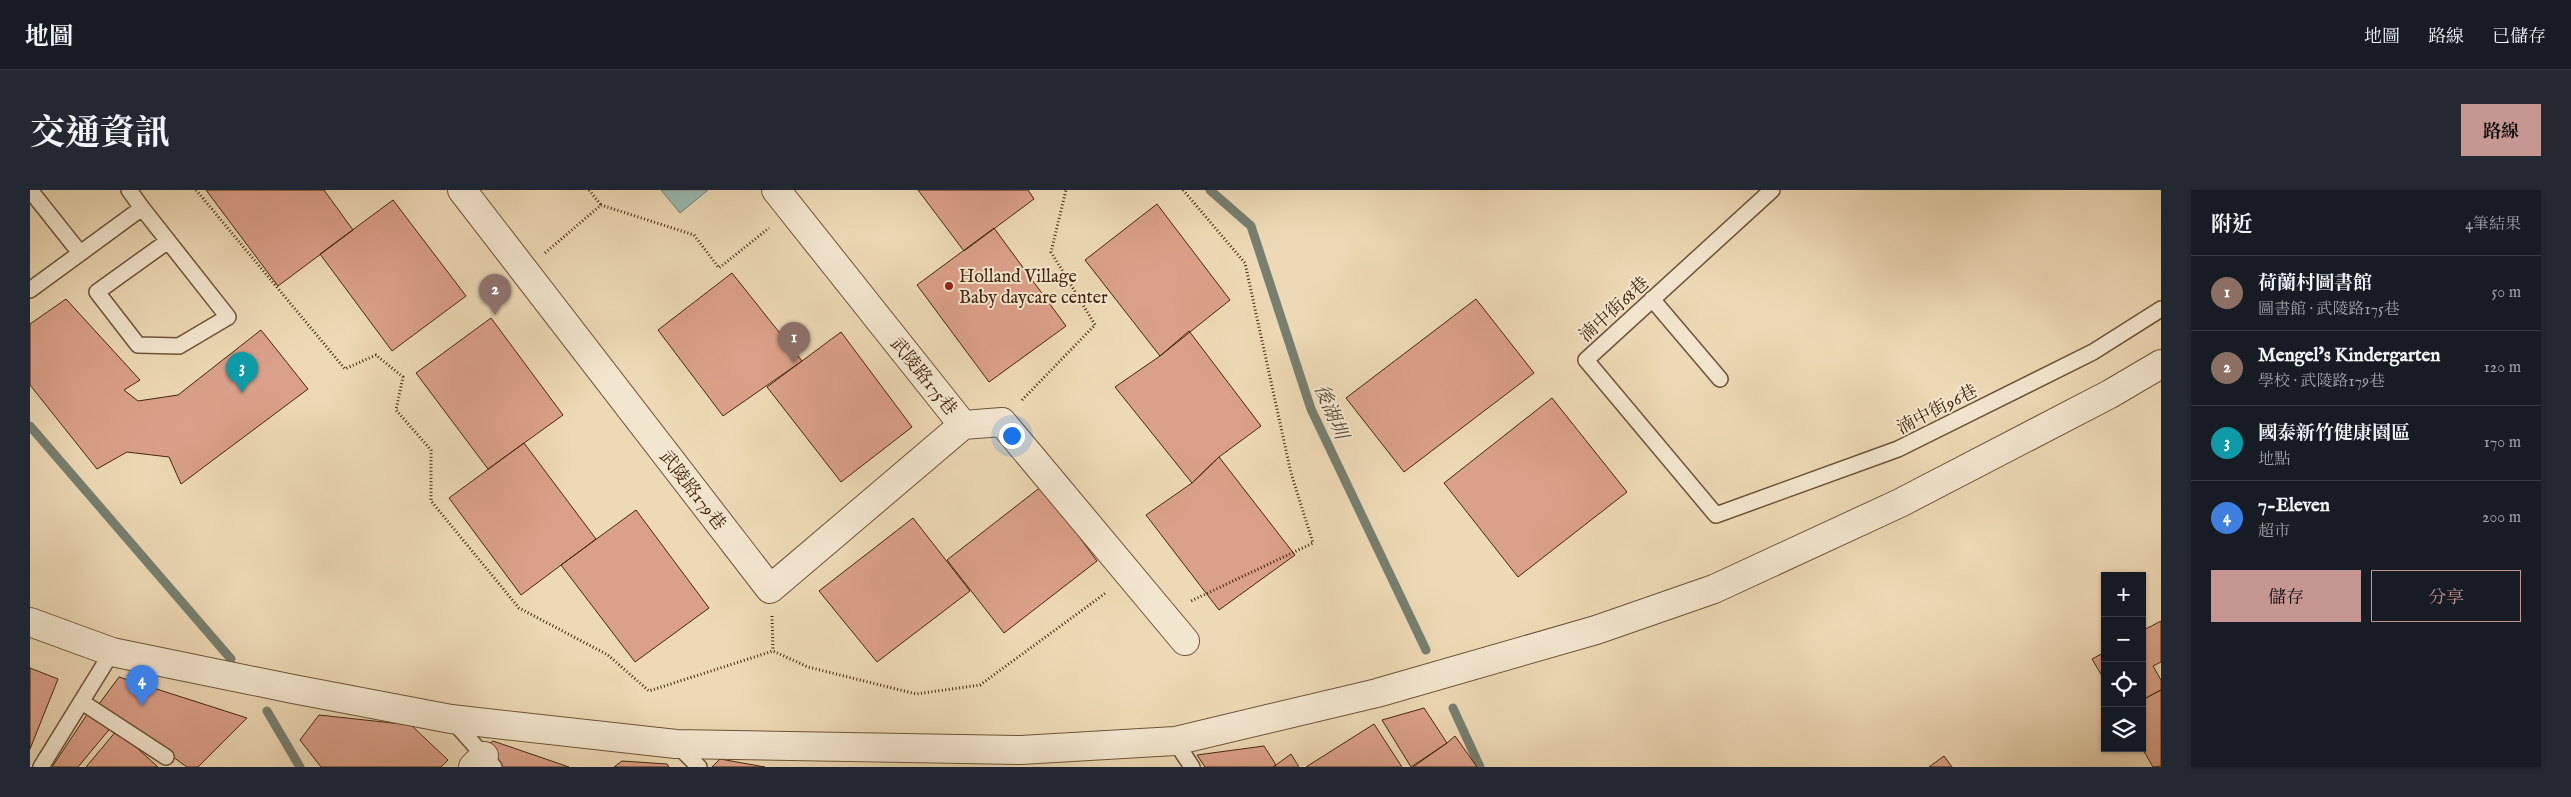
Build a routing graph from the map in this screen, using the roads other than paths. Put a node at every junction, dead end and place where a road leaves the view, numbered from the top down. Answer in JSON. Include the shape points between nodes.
{"nodes":[{"id":1,"x":30,"y":190,"type":"edge"},
{"id":2,"x":129,"y":190,"type":"edge"},
{"id":3,"x":462,"y":190,"type":"edge"},
{"id":4,"x":1772,"y":190,"type":"edge"},
{"id":5,"x":784,"y":200,"type":"edge"},
{"id":6,"x":142,"y":208,"type":"junction"},
{"id":7,"x":168,"y":241,"type":"junction"},
{"id":8,"x":80,"y":253,"type":"junction"},
{"id":9,"x":30,"y":290,"type":"edge"},
{"id":10,"x":1652,"y":299,"type":"junction"},
{"id":11,"x":2161,"y":309,"type":"edge"},
{"id":12,"x":2161,"y":364,"type":"edge"},
{"id":13,"x":1720,"y":379,"type":"dead end"},
{"id":14,"x":963,"y":425,"type":"junction"},
{"id":15,"x":1716,"y":515,"type":"joint"},
{"id":16,"x":30,"y":622,"type":"edge"},
{"id":17,"x":1185,"y":641,"type":"dead end"},
{"id":18,"x":112,"y":652,"type":"junction"},
{"id":19,"x":82,"y":702,"type":"junction"},
{"id":20,"x":451,"y":719,"type":"junction"},
{"id":21,"x":1175,"y":741,"type":"junction"},
{"id":22,"x":676,"y":744,"type":"junction"},
{"id":23,"x":166,"y":757,"type":"dead end"},
{"id":24,"x":946,"y":758,"type":"edge"},
{"id":25,"x":484,"y":763,"type":"edge"},
{"id":26,"x":40,"y":767,"type":"edge"},
{"id":27,"x":699,"y":767,"type":"edge"},
{"id":28,"x":1192,"y":767,"type":"edge"}],
"edges":[{"from":1,"to":8,"type":"lane"},
{"from":2,"to":6,"type":"lane"},
{"from":3,"to":14,"type":"street","name":"武陵路179巷","via":[[770,589]]},
{"from":4,"to":10,"type":"lane","name":"湳中街68巷"},
{"from":5,"to":14,"type":"street","name":"武陵路175巷"},
{"from":6,"to":7,"type":"lane"},
{"from":6,"to":8,"type":"lane"},
{"from":7,"to":7,"type":"lane","via":[[228,317],[179,346],[138,345],[97,292]]},
{"from":8,"to":9,"type":"lane"},
{"from":10,"to":13,"type":"lane"},
{"from":10,"to":15,"type":"lane","name":"湳中街68巷","via":[[1586,360]]},
{"from":11,"to":15,"type":"lane","name":"湳中街96巷","via":[[2092,352],[1898,450]]},
{"from":12,"to":21,"type":"street","via":[[2110,394],[1900,503],[1714,588],[1596,630],[1377,693]]},
{"from":14,"to":17,"type":"street","name":"武陵路175巷","via":[[1002,422]]},
{"from":16,"to":18,"type":"street"},
{"from":18,"to":19,"type":"lane"},
{"from":18,"to":20,"type":"street"},
{"from":19,"to":23,"type":"lane"},
{"from":19,"to":26,"type":"lane"},
{"from":20,"to":22,"type":"street"},
{"from":20,"to":25,"type":"lane"},
{"from":21,"to":24,"type":"street","via":[[1025,756]]},
{"from":21,"to":28,"type":"lane"},
{"from":22,"to":24,"type":"street"},
{"from":22,"to":27,"type":"lane"}]}
